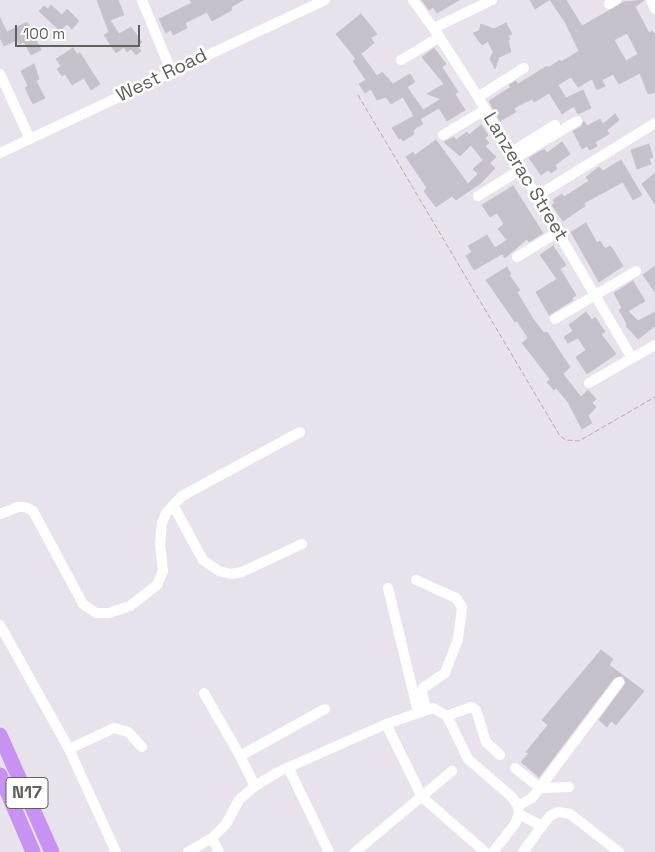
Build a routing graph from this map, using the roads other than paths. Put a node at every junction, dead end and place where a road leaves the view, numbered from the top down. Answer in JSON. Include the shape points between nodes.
{"nodes":[{"id":1,"x":142,"y":0,"type":"edge"},
{"id":2,"x":325,"y":0,"type":"edge"},
{"id":3,"x":413,"y":0,"type":"edge"},
{"id":4,"x":492,"y":0,"type":"edge"},
{"id":5,"x":651,"y":0,"type":"edge"},
{"id":6,"x":655,"y":8,"type":"edge"},
{"id":7,"x":434,"y":28,"type":"junction"},
{"id":8,"x":440,"y":37,"type":"junction"},
{"id":9,"x":401,"y":60,"type":"dead end"},
{"id":10,"x":524,"y":68,"type":"dead end"},
{"id":11,"x":171,"y":71,"type":"junction"},
{"id":12,"x":0,"y":74,"type":"edge"},
{"id":13,"x":478,"y":97,"type":"junction"},
{"id":14,"x":485,"y":110,"type":"junction"},
{"id":15,"x":577,"y":121,"type":"dead end"},
{"id":16,"x":655,"y":124,"type":"edge"},
{"id":17,"x":556,"y":125,"type":"dead end"},
{"id":18,"x":443,"y":135,"type":"dead end"},
{"id":19,"x":30,"y":139,"type":"junction"},
{"id":20,"x":0,"y":152,"type":"edge"},
{"id":21,"x":512,"y":156,"type":"junction"},
{"id":22,"x":520,"y":170,"type":"junction"},
{"id":23,"x":478,"y":196,"type":"dead end"},
{"id":24,"x":537,"y":196,"type":"junction"},
{"id":25,"x":558,"y":232,"type":"junction"},
{"id":26,"x":517,"y":257,"type":"dead end"},
{"id":27,"x":636,"y":271,"type":"dead end"},
{"id":28,"x":595,"y":295,"type":"junction"},
{"id":29,"x":555,"y":319,"type":"dead end"},
{"id":30,"x":655,"y":345,"type":"edge"},
{"id":31,"x":632,"y":358,"type":"junction"},
{"id":32,"x":589,"y":383,"type":"dead end"},
{"id":33,"x":300,"y":432,"type":"dead end"},
{"id":34,"x":173,"y":505,"type":"junction"},
{"id":35,"x":0,"y":514,"type":"edge"},
{"id":36,"x":302,"y":544,"type":"dead end"},
{"id":37,"x":416,"y":580,"type":"dead end"},
{"id":38,"x":388,"y":588,"type":"dead end"},
{"id":39,"x":0,"y":624,"type":"edge"},
{"id":40,"x":620,"y":682,"type":"dead end"},
{"id":41,"x":204,"y":692,"type":"dead end"},
{"id":42,"x":325,"y":709,"type":"dead end"},
{"id":43,"x":422,"y":710,"type":"junction"},
{"id":44,"x":447,"y":716,"type":"junction"},
{"id":45,"x":386,"y":724,"type":"junction"},
{"id":46,"x":0,"y":735,"type":"edge"},
{"id":47,"x":142,"y":747,"type":"dead end"},
{"id":48,"x":69,"y":749,"type":"junction"},
{"id":49,"x":500,"y":755,"type":"dead end"},
{"id":50,"x":240,"y":756,"type":"junction"},
{"id":51,"x":288,"y":768,"type":"junction"},
{"id":52,"x":515,"y":768,"type":"dead end"},
{"id":53,"x":452,"y":771,"type":"dead end"},
{"id":54,"x":0,"y":775,"type":"edge"},
{"id":55,"x":254,"y":786,"type":"junction"},
{"id":56,"x":569,"y":787,"type":"dead end"},
{"id":57,"x":540,"y":788,"type":"junction"},
{"id":58,"x":422,"y":797,"type":"junction"},
{"id":59,"x":519,"y":810,"type":"junction"},
{"id":60,"x":542,"y":826,"type":"junction"},
{"id":61,"x":212,"y":838,"type":"junction"},
{"id":62,"x":33,"y":852,"type":"edge"},
{"id":63,"x":52,"y":852,"type":"edge"},
{"id":64,"x":116,"y":852,"type":"edge"},
{"id":65,"x":188,"y":852,"type":"edge"},
{"id":66,"x":219,"y":852,"type":"edge"},
{"id":67,"x":329,"y":852,"type":"edge"},
{"id":68,"x":355,"y":852,"type":"edge"},
{"id":69,"x":485,"y":852,"type":"edge"},
{"id":70,"x":494,"y":852,"type":"edge"},
{"id":71,"x":523,"y":852,"type":"edge"},
{"id":72,"x":619,"y":852,"type":"edge"}],
"edges":[{"from":1,"to":11,"type":"street"},
{"from":2,"to":11,"type":"street","name":"West Road"},
{"from":3,"to":7,"type":"street","name":"Lanzerac Street"},
{"from":4,"to":7,"type":"street"},
{"from":5,"to":6,"type":"street"},
{"from":7,"to":8,"type":"street","name":"Lanzerac Street"},
{"from":8,"to":9,"type":"street"},
{"from":8,"to":13,"type":"street","name":"Lanzerac Street"},
{"from":10,"to":13,"type":"street"},
{"from":11,"to":19,"type":"street","name":"West Road"},
{"from":12,"to":19,"type":"street"},
{"from":13,"to":14,"type":"street","name":"Lanzerac Street"},
{"from":14,"to":18,"type":"street"},
{"from":14,"to":21,"type":"street","name":"Lanzerac Street"},
{"from":15,"to":21,"type":"street"},
{"from":16,"to":24,"type":"street"},
{"from":17,"to":21,"type":"street"},
{"from":19,"to":20,"type":"street","name":"West Road"},
{"from":21,"to":22,"type":"street","name":"Lanzerac Street"},
{"from":22,"to":23,"type":"street"},
{"from":22,"to":24,"type":"street","name":"Lanzerac Street"},
{"from":24,"to":25,"type":"street","name":"Lanzerac Street"},
{"from":25,"to":26,"type":"street"},
{"from":25,"to":28,"type":"street","name":"Lanzerac Street"},
{"from":27,"to":28,"type":"street"},
{"from":28,"to":29,"type":"street"},
{"from":28,"to":31,"type":"street","name":"Lanzerac Street"},
{"from":30,"to":31,"type":"street"},
{"from":31,"to":32,"type":"street"},
{"from":33,"to":34,"type":"street","via":[[192,488]]},
{"from":34,"to":35,"type":"street","via":[[162,523],[163,571],[157,585],[130,606],[103,613],[96,613],[83,604],[33,511],[18,507]]},
{"from":34,"to":36,"type":"street","via":[[203,560],[219,571],[242,572]]},
{"from":37,"to":43,"type":"street","via":[[456,598],[462,607],[458,639],[446,673],[423,688]]},
{"from":38,"to":43,"type":"street"},
{"from":39,"to":48,"type":"street"},
{"from":40,"to":57,"type":"street"},
{"from":41,"to":50,"type":"street"},
{"from":42,"to":50,"type":"street"},
{"from":43,"to":44,"type":"street","via":[[433,708]]},
{"from":43,"to":45,"type":"street"},
{"from":44,"to":49,"type":"street","via":[[471,707],[476,710],[486,742]]},
{"from":44,"to":59,"type":"street","via":[[468,759],[512,797]]},
{"from":45,"to":51,"type":"street"},
{"from":45,"to":58,"type":"street"},
{"from":46,"to":63,"type":"highway","number":"N17"},
{"from":47,"to":48,"type":"street","via":[[128,732],[114,728]]},
{"from":48,"to":64,"type":"street"},
{"from":50,"to":55,"type":"street"},
{"from":51,"to":55,"type":"street"},
{"from":51,"to":67,"type":"street"},
{"from":52,"to":57,"type":"street"},
{"from":53,"to":58,"type":"street"},
{"from":54,"to":62,"type":"highway","number":"N17"},
{"from":55,"to":61,"type":"street","via":[[239,800],[226,824]]},
{"from":56,"to":57,"type":"street"},
{"from":57,"to":59,"type":"street"},
{"from":58,"to":68,"type":"street"},
{"from":58,"to":69,"type":"street"},
{"from":59,"to":60,"type":"street"},
{"from":59,"to":70,"type":"street","via":[[515,824]]},
{"from":60,"to":71,"type":"street"},
{"from":60,"to":72,"type":"street","via":[[558,812],[570,814]]},
{"from":61,"to":65,"type":"street"},
{"from":61,"to":66,"type":"street"}]}
